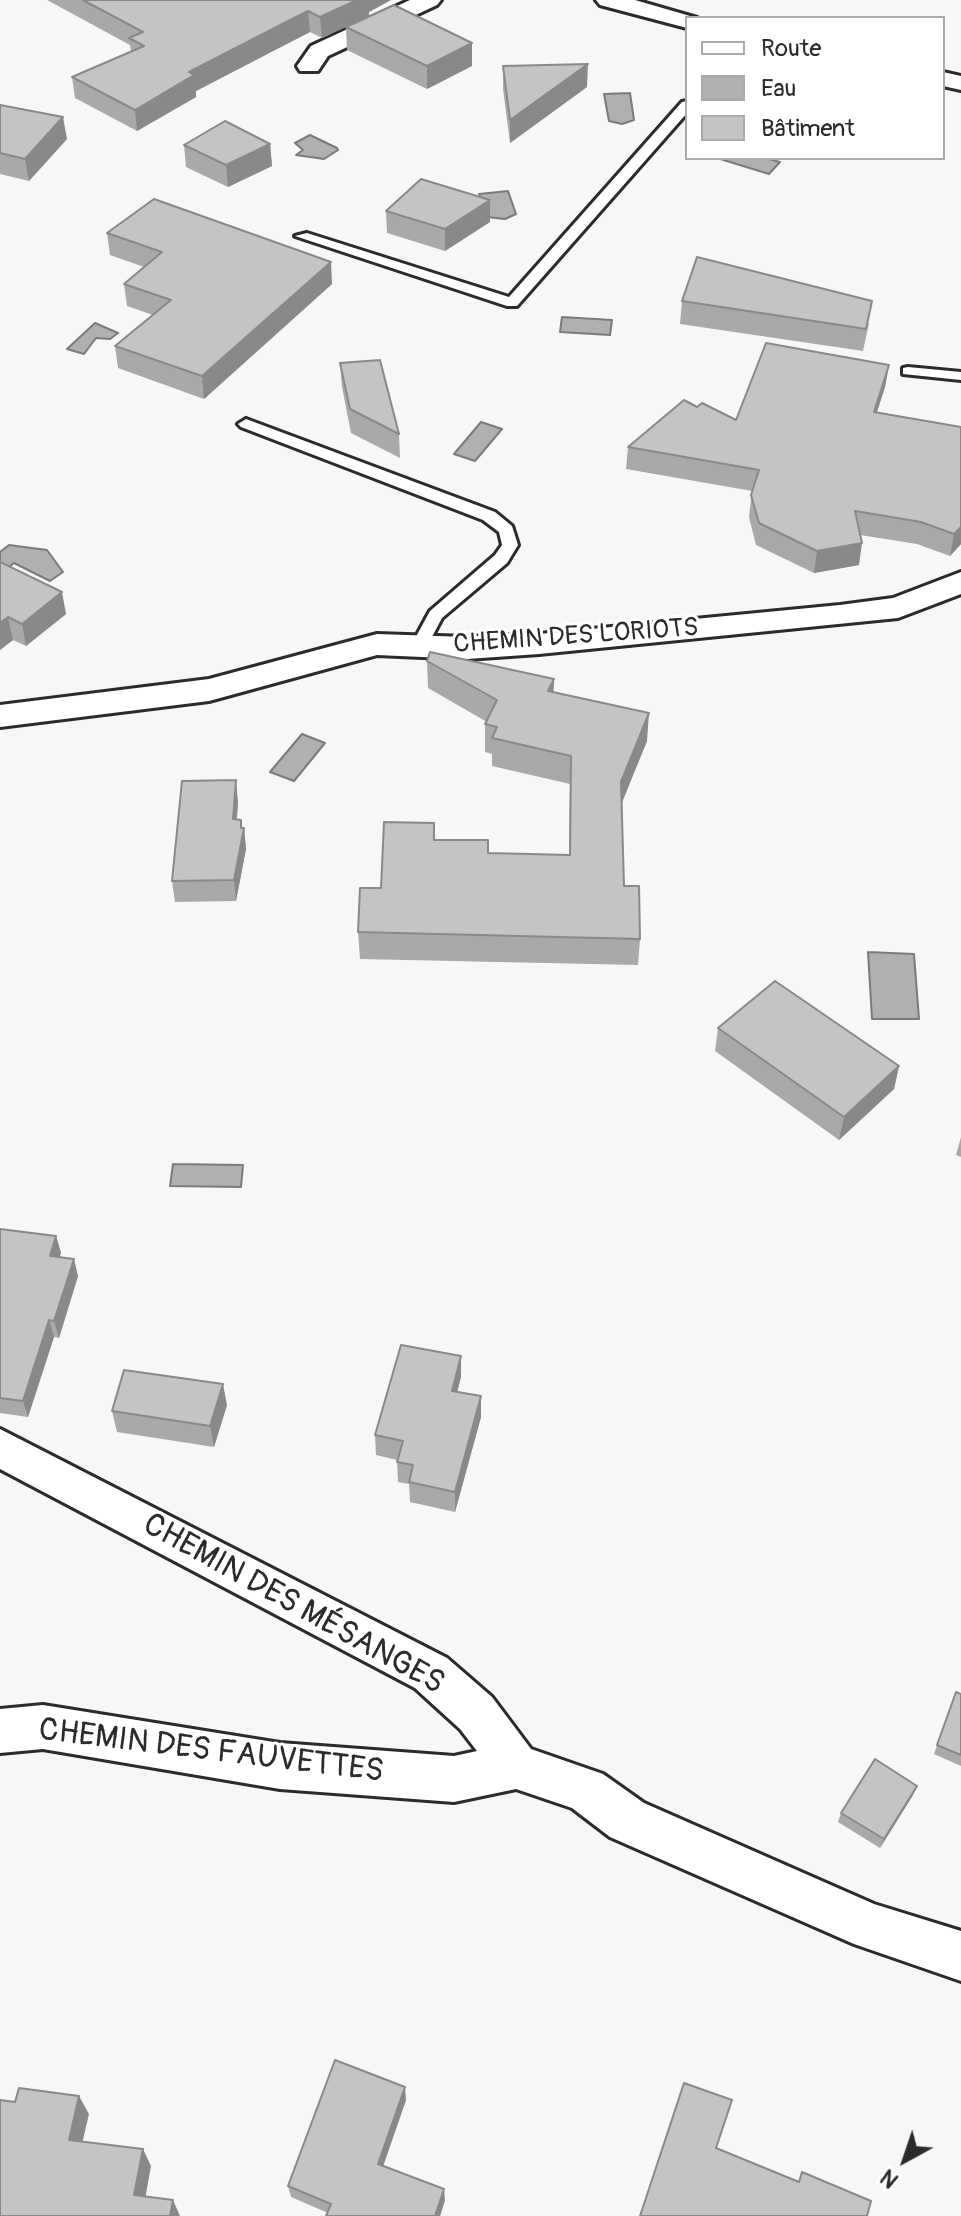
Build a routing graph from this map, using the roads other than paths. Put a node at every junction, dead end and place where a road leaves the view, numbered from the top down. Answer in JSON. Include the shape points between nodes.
{"nodes":[{"id":1,"x":429,"y":0,"type":"edge"},
{"id":2,"x":608,"y":0,"type":"edge"},
{"id":3,"x":685,"y":20,"type":"edge"},
{"id":4,"x":309,"y":66,"type":"dead end"},
{"id":5,"x":685,"y":107,"type":"edge"},
{"id":6,"x":302,"y":236,"type":"dead end"},
{"id":7,"x":908,"y":371,"type":"dead end"},
{"id":8,"x":961,"y":376,"type":"edge"},
{"id":9,"x":246,"y":424,"type":"dead end"},
{"id":10,"x":961,"y":582,"type":"edge"},
{"id":11,"x":420,"y":644,"type":"junction"},
{"id":12,"x":0,"y":716,"type":"edge"},
{"id":13,"x":0,"y":1448,"type":"edge"},
{"id":14,"x":0,"y":1731,"type":"edge"},
{"id":15,"x":516,"y":1766,"type":"junction"},
{"id":16,"x":961,"y":1956,"type":"edge"}],
"edges":[{"from":1,"to":4,"type":"street","via":[[319,51]]},
{"from":2,"to":3,"type":"street"},
{"from":5,"to":6,"type":"lane","via":[[512,303]]},
{"from":7,"to":8,"type":"lane"},
{"from":9,"to":11,"type":"lane","via":[[489,516],[506,530],[510,545],[501,559],[436,615]]},
{"from":10,"to":11,"type":"street","name":"CHEMIN DES LORIOTS","via":[[898,608],[840,615],[539,644]]},
{"from":11,"to":12,"type":"street","name":"CHEMIN DES LORIOTS","via":[[377,644],[209,690]]},
{"from":13,"to":15,"type":"street","name":"CHEMIN DES MÉSANGES","via":[[431,1673],[476,1713]]},
{"from":14,"to":15,"type":"street","name":"CHEMIN DES FAUVETTES","via":[[43,1727],[280,1766],[454,1779]]},
{"from":15,"to":16,"type":"street","via":[[586,1790],[627,1820],[871,1927]]}]}
